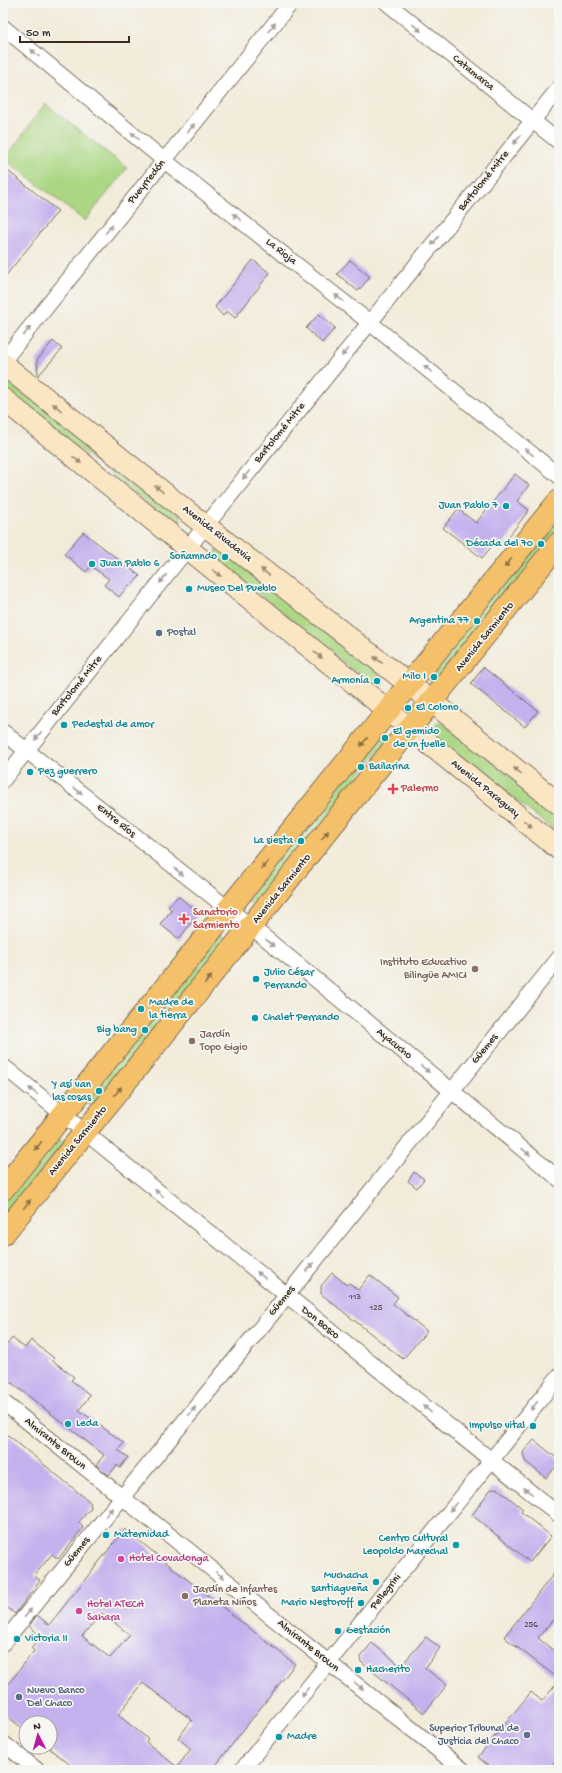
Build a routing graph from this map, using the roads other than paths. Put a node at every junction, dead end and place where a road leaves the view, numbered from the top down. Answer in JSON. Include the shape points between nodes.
{"nodes":[{"id":1,"x":291,"y":3,"type":"edge"},
{"id":2,"x":387,"y":3,"type":"edge"},
{"id":3,"x":3,"y":27,"type":"edge"},
{"id":4,"x":559,"y":88,"type":"edge"},
{"id":5,"x":532,"y":121,"type":"junction"},
{"id":6,"x":559,"y":142,"type":"edge"},
{"id":7,"x":164,"y":161,"type":"junction"},
{"id":8,"x":370,"y":322,"type":"junction"},
{"id":9,"x":3,"y":361,"type":"edge"},
{"id":10,"x":3,"y":364,"type":"edge"},
{"id":11,"x":3,"y":399,"type":"edge"},
{"id":12,"x":559,"y":476,"type":"edge"},
{"id":13,"x":559,"y":501,"type":"edge"},
{"id":14,"x":206,"y":526,"type":"junction"},
{"id":15,"x":559,"y":543,"type":"edge"},
{"id":16,"x":187,"y":549,"type":"junction"},
{"id":17,"x":409,"y":684,"type":"junction"},
{"id":18,"x":432,"y":702,"type":"junction"},
{"id":19,"x":388,"y":711,"type":"junction"},
{"id":20,"x":411,"y":728,"type":"junction"},
{"id":21,"x":3,"y":732,"type":"edge"},
{"id":22,"x":27,"y":751,"type":"junction"},
{"id":23,"x":3,"y":780,"type":"edge"},
{"id":24,"x":559,"y":804,"type":"edge"},
{"id":25,"x":559,"y":849,"type":"edge"},
{"id":26,"x":228,"y":911,"type":"junction"},
{"id":27,"x":250,"y":928,"type":"junction"},
{"id":28,"x":559,"y":958,"type":"edge"},
{"id":29,"x":3,"y":1066,"type":"edge"},
{"id":30,"x":451,"y":1090,"type":"junction"},
{"id":31,"x":63,"y":1115,"type":"junction"},
{"id":32,"x":84,"y":1133,"type":"junction"},
{"id":33,"x":559,"y":1179,"type":"edge"},
{"id":34,"x":3,"y":1189,"type":"edge"},
{"id":35,"x":3,"y":1234,"type":"edge"},
{"id":36,"x":287,"y":1296,"type":"junction"},
{"id":37,"x":559,"y":1376,"type":"edge"},
{"id":38,"x":3,"y":1402,"type":"edge"},
{"id":39,"x":490,"y":1460,"type":"junction"},
{"id":40,"x":122,"y":1497,"type":"junction"},
{"id":41,"x":559,"y":1515,"type":"edge"},
{"id":42,"x":3,"y":1643,"type":"edge"},
{"id":43,"x":328,"y":1662,"type":"junction"},
{"id":44,"x":3,"y":1744,"type":"edge"},
{"id":45,"x":37,"y":1770,"type":"edge"},
{"id":46,"x":242,"y":1770,"type":"edge"},
{"id":47,"x":463,"y":1770,"type":"edge"}],
"edges":[{"from":7,"to":1,"type":"street","name":"Pueyrredón","one_way":true},
{"from":2,"to":5,"type":"street","name":"Catamarca","one_way":true},
{"from":7,"to":3,"type":"street","name":"La Rioja","one_way":true},
{"from":4,"to":5,"type":"street","name":"Bartolomé Mitre"},
{"from":5,"to":6,"type":"street","name":"Catamarca"},
{"from":5,"to":8,"type":"street","name":"Bartolomé Mitre","one_way":true},
{"from":8,"to":7,"type":"street","name":"La Rioja","one_way":true},
{"from":9,"to":7,"type":"street","name":"Pueyrredón","one_way":true},
{"from":12,"to":8,"type":"street","name":"La Rioja","one_way":true},
{"from":8,"to":14,"type":"street","name":"Bartolomé Mitre","one_way":true},
{"from":14,"to":10,"type":"main road","name":"Avenida Rivadavia","one_way":true},
{"from":11,"to":16,"type":"main road","one_way":true},
{"from":13,"to":17,"type":"main road","one_way":true},
{"from":14,"to":16,"type":"street","name":"Bartolomé Mitre"},
{"from":17,"to":14,"type":"main road","name":"Avenida Rivadavia","one_way":true},
{"from":15,"to":18,"type":"main road","name":"Avenida Sarmiento"},
{"from":16,"to":19,"type":"main road","one_way":true},
{"from":16,"to":22,"type":"street","name":"Bartolomé Mitre","one_way":true},
{"from":17,"to":18,"type":"main road","name":"Avenida Rivadavia"},
{"from":17,"to":19,"type":"main road"},
{"from":18,"to":20,"type":"main road","name":"Avenida Sarmiento"},
{"from":24,"to":18,"type":"main road","one_way":true},
{"from":19,"to":20,"type":"main road"},
{"from":19,"to":26,"type":"main road","one_way":true},
{"from":20,"to":25,"type":"main road","name":"Avenida Paraguay","one_way":true},
{"from":27,"to":20,"type":"main road","name":"Avenida Sarmiento","one_way":true},
{"from":21,"to":22,"type":"street","name":"Entre Ríos"},
{"from":22,"to":23,"type":"street","name":"Bartolomé Mitre"},
{"from":22,"to":26,"type":"street","name":"Entre Ríos","one_way":true},
{"from":26,"to":27,"type":"street","name":"Ayacucho"},
{"from":26,"to":31,"type":"main road"},
{"from":27,"to":30,"type":"street","name":"Ayacucho","one_way":true},
{"from":32,"to":27,"type":"main road","name":"Avenida Sarmiento","one_way":true},
{"from":28,"to":30,"type":"street","name":"Güemes"},
{"from":31,"to":29,"type":"street","name":"Don Bosco","one_way":true},
{"from":30,"to":33,"type":"street","name":"Ayacucho","one_way":true},
{"from":36,"to":30,"type":"street","name":"Güemes","one_way":true},
{"from":31,"to":32,"type":"street","name":"Don Bosco"},
{"from":31,"to":34,"type":"main road","one_way":true},
{"from":35,"to":32,"type":"main road","name":"Avenida Sarmiento","one_way":true},
{"from":36,"to":32,"type":"street","name":"Don Bosco","one_way":true},
{"from":39,"to":36,"type":"street","name":"Don Bosco","one_way":true},
{"from":40,"to":36,"type":"street","name":"Güemes","one_way":true},
{"from":37,"to":39,"type":"street","name":"Pellegrini","one_way":true},
{"from":38,"to":40,"type":"street","name":"Almirante Brown"},
{"from":41,"to":39,"type":"street","name":"Don Bosco","one_way":true},
{"from":39,"to":43,"type":"street","name":"Pellegrini","one_way":true},
{"from":42,"to":40,"type":"street","name":"Güemes","one_way":true},
{"from":40,"to":43,"type":"street","name":"Almirante Brown","one_way":true},
{"from":43,"to":46,"type":"street","name":"Pellegrini","one_way":true},
{"from":43,"to":47,"type":"street","name":"Almirante Brown","one_way":true},
{"from":44,"to":45,"type":"street"}]}
